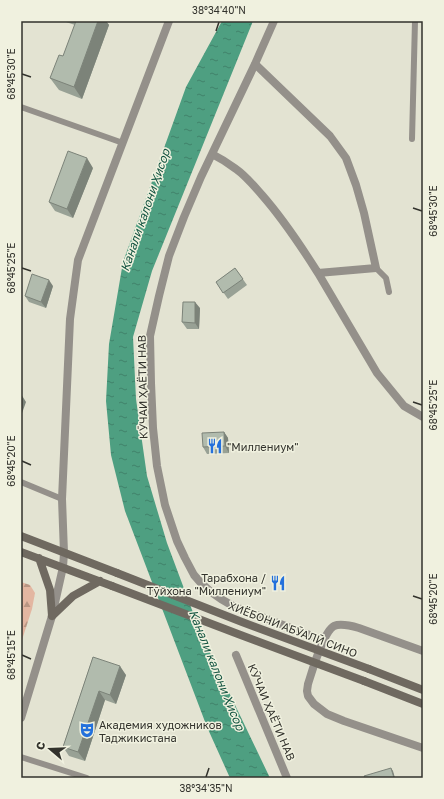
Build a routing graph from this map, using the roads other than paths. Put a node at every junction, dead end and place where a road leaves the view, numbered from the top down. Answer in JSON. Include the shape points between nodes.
{"nodes":[{"id":1,"x":169,"y":21,"type":"edge"},
{"id":2,"x":274,"y":21,"type":"edge"},
{"id":3,"x":415,"y":21,"type":"edge"},
{"id":4,"x":255,"y":64,"type":"junction"},
{"id":5,"x":21,"y":107,"type":"edge"},
{"id":6,"x":412,"y":139,"type":"dead end"},
{"id":7,"x":123,"y":143,"type":"junction"},
{"id":8,"x":212,"y":154,"type":"junction"},
{"id":9,"x":376,"y":268,"type":"junction"},
{"id":10,"x":318,"y":273,"type":"junction"},
{"id":11,"x":389,"y":292,"type":"dead end"},
{"id":12,"x":423,"y":417,"type":"edge"},
{"id":13,"x":21,"y":482,"type":"edge"},
{"id":14,"x":62,"y":499,"type":"junction"},
{"id":15,"x":21,"y":536,"type":"edge"},
{"id":16,"x":21,"y":552,"type":"edge"},
{"id":17,"x":64,"y":552,"type":"junction"},
{"id":18,"x":39,"y":558,"type":"junction"},
{"id":19,"x":63,"y":567,"type":"junction"},
{"id":20,"x":100,"y":581,"type":"junction"},
{"id":21,"x":52,"y":616,"type":"junction"},
{"id":22,"x":323,"y":640,"type":"junction"},
{"id":23,"x":423,"y":651,"type":"edge"},
{"id":24,"x":236,"y":655,"type":"dead end"},
{"id":25,"x":423,"y":690,"type":"edge"},
{"id":26,"x":423,"y":704,"type":"edge"},
{"id":27,"x":21,"y":718,"type":"edge"},
{"id":28,"x":423,"y":748,"type":"edge"},
{"id":29,"x":21,"y":757,"type":"edge"},
{"id":30,"x":87,"y":778,"type":"edge"},
{"id":31,"x":287,"y":778,"type":"edge"}],
"edges":[{"from":1,"to":7,"type":"street"},
{"from":2,"to":4,"type":"street","name":"КӮЧАИ ҲАЁТИ НАВ"},
{"from":3,"to":6,"type":"lane"},
{"from":4,"to":8,"type":"street","name":"КӮЧАИ ҲАЁТИ НАВ"},
{"from":4,"to":9,"type":"street","via":[[330,136],[346,158],[364,213]]},
{"from":5,"to":7,"type":"lane"},
{"from":7,"to":14,"type":"street","via":[[78,260],[70,319]]},
{"from":8,"to":10,"type":"street","via":[[236,169],[272,206]]},
{"from":8,"to":22,"type":"street","name":"КӮЧАИ ҲАЁТИ НАВ","via":[[169,256],[150,336],[153,428],[160,486],[185,558],[201,583],[233,606]]},
{"from":9,"to":10,"type":"street"},
{"from":9,"to":11,"type":"lane","via":[[386,278]]},
{"from":10,"to":12,"type":"street","via":[[377,373],[404,406]]},
{"from":13,"to":14,"type":"lane"},
{"from":14,"to":17,"type":"street"},
{"from":15,"to":17,"type":"main road","name":"ХИЁБОНИ АБӮАЛӢ СИНО"},
{"from":16,"to":18,"type":"main road"},
{"from":17,"to":19,"type":"street"},
{"from":17,"to":25,"type":"main road","name":"ХИЁБОНИ АБӮАЛӢ СИНО","bridge":true},
{"from":18,"to":19,"type":"main road"},
{"from":18,"to":21,"type":"main road","via":[[50,590]]},
{"from":19,"to":20,"type":"main road"},
{"from":19,"to":21,"type":"street"},
{"from":20,"to":21,"type":"main road","via":[[73,596]]},
{"from":20,"to":26,"type":"main road","bridge":true},
{"from":21,"to":27,"type":"street"},
{"from":22,"to":23,"type":"street","via":[[334,626],[351,625]]},
{"from":22,"to":28,"type":"street","via":[[307,691],[314,704],[327,714]]},
{"from":24,"to":31,"type":"street","name":"КӮЧАИ ҲАЁТИ НАВ"},
{"from":29,"to":30,"type":"lane"}]}
